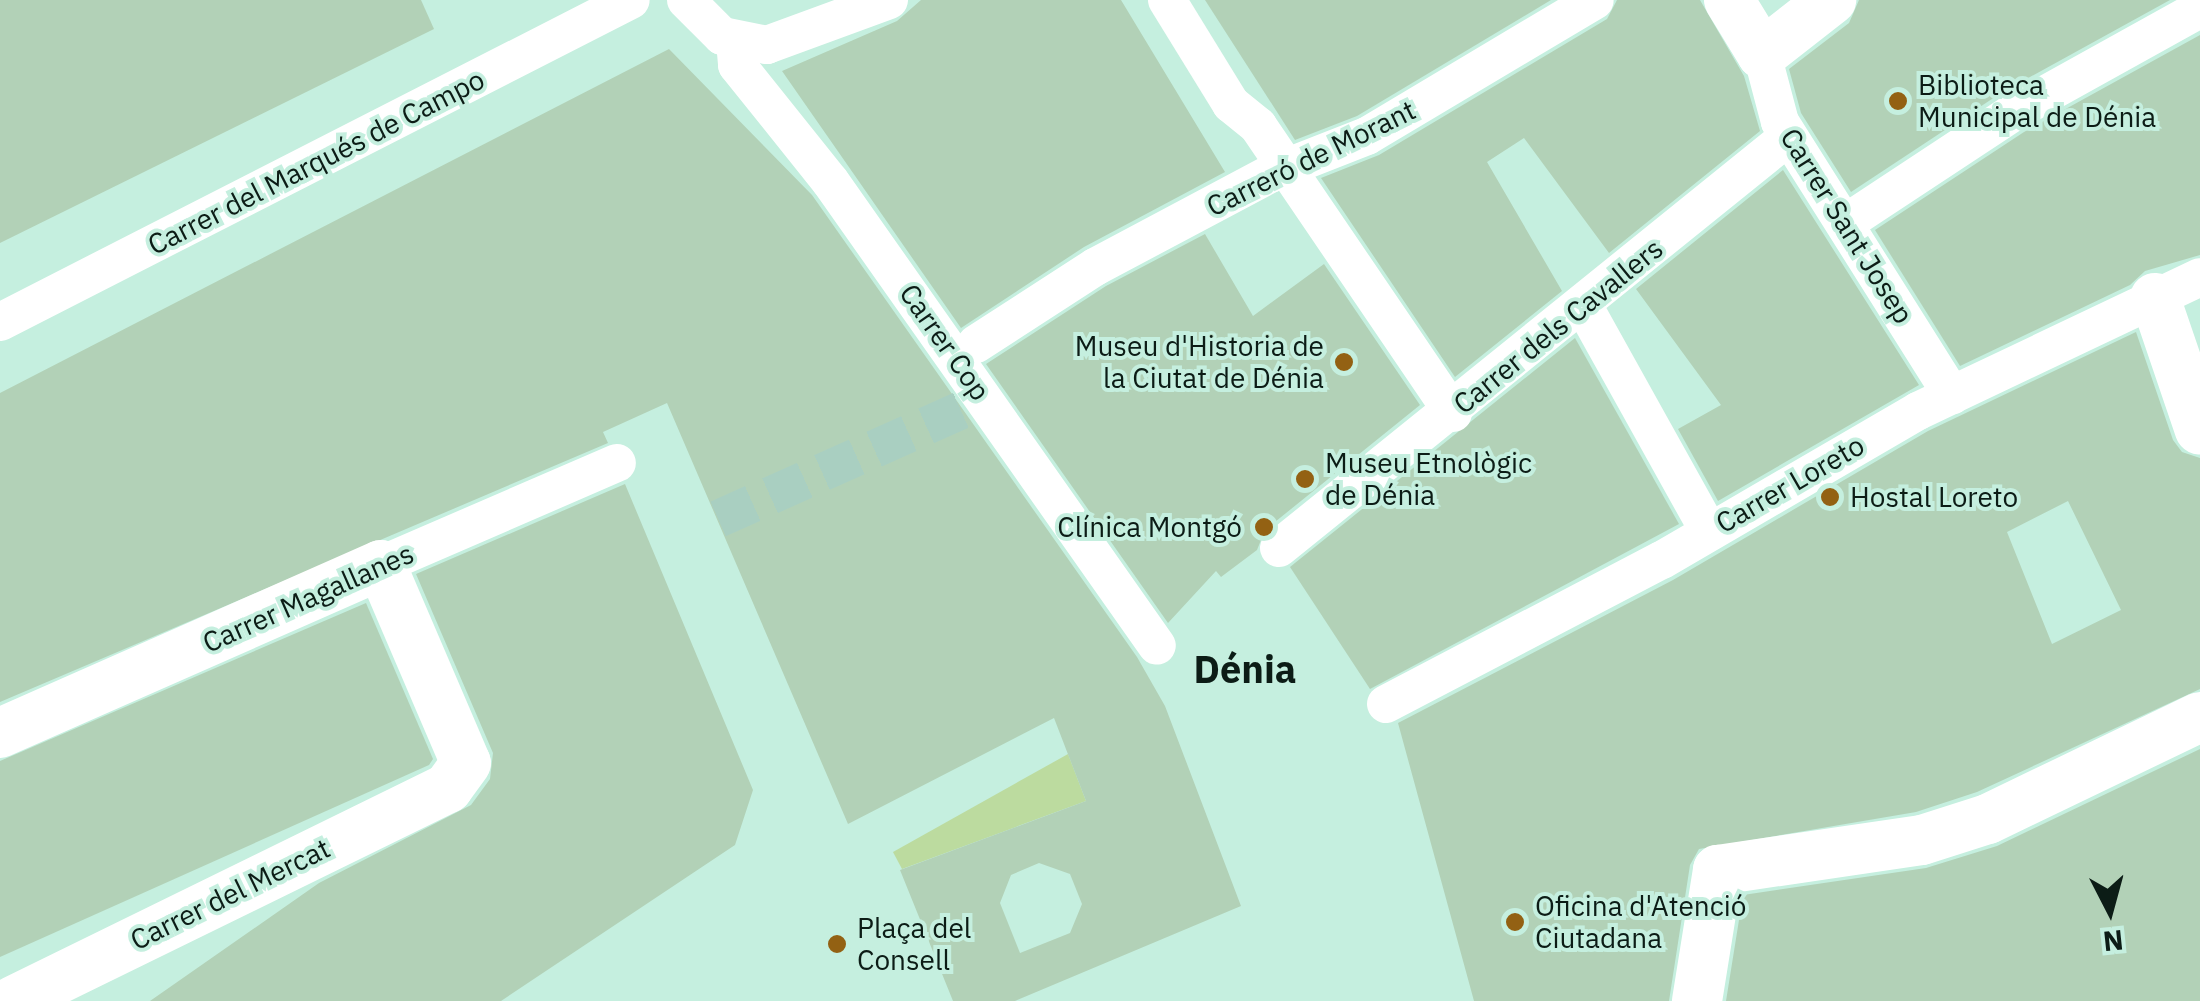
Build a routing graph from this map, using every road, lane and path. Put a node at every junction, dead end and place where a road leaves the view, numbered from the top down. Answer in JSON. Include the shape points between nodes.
{"nodes":[{"id":1,"x":631,"y":0,"type":"edge"},
{"id":2,"x":686,"y":0,"type":"edge"},
{"id":3,"x":889,"y":0,"type":"edge"},
{"id":4,"x":1167,"y":0,"type":"edge"},
{"id":5,"x":1595,"y":0,"type":"edge"},
{"id":6,"x":1730,"y":0,"type":"edge"},
{"id":7,"x":1831,"y":0,"type":"edge"},
{"id":8,"x":2200,"y":9,"type":"edge"},
{"id":9,"x":735,"y":41,"type":"junction"},
{"id":10,"x":1762,"y":54,"type":"junction"},
{"id":11,"x":1788,"y":137,"type":"junction"},
{"id":12,"x":1286,"y":168,"type":"junction"},
{"id":13,"x":1847,"y":222,"type":"junction"},
{"id":14,"x":2200,"y":278,"type":"edge"},
{"id":15,"x":2155,"y":298,"type":"junction"},
{"id":16,"x":1583,"y":305,"type":"junction"},
{"id":17,"x":0,"y":322,"type":"edge"},
{"id":18,"x":976,"y":344,"type":"dead end"},
{"id":19,"x":1952,"y":394,"type":"junction"},
{"id":20,"x":1453,"y":413,"type":"junction"},
{"id":21,"x":2200,"y":430,"type":"edge"},
{"id":22,"x":616,"y":462,"type":"dead end"},
{"id":23,"x":1709,"y":530,"type":"junction"},
{"id":24,"x":1279,"y":548,"type":"dead end"},
{"id":25,"x":380,"y":565,"type":"junction"},
{"id":26,"x":1157,"y":646,"type":"dead end"},
{"id":27,"x":1386,"y":704,"type":"dead end"},
{"id":28,"x":2200,"y":717,"type":"edge"},
{"id":29,"x":0,"y":733,"type":"edge"},
{"id":30,"x":13,"y":1001,"type":"edge"},
{"id":31,"x":1697,"y":1001,"type":"edge"}],
"edges":[{"from":1,"to":17,"type":"street","name":"Carrer del Marqués de Campo"},
{"from":2,"to":9,"type":"street","via":[[701,20]]},
{"from":3,"to":9,"type":"street","via":[[784,43]]},
{"from":4,"to":12,"type":"street","via":[[1231,104],[1256,123]]},
{"from":5,"to":12,"type":"street","name":"Carreró de Morant","via":[[1367,136]]},
{"from":6,"to":10,"type":"street","name":"Carrer Sant Josep"},
{"from":7,"to":10,"type":"street"},
{"from":8,"to":13,"type":"street","via":[[2012,113]]},
{"from":9,"to":26,"type":"street","name":"Carrer Cop","via":[[737,65],[841,196]]},
{"from":10,"to":11,"type":"street","name":"Carrer Sant Josep"},
{"from":11,"to":13,"type":"street","name":"Carrer Sant Josep"},
{"from":11,"to":16,"type":"street","name":"Carrer dels Cavallers"},
{"from":12,"to":18,"type":"street","name":"Carreró de Morant","via":[[1095,267]]},
{"from":12,"to":20,"type":"street"},
{"from":13,"to":19,"type":"street","name":"Carrer Sant Josep"},
{"from":14,"to":15,"type":"street","name":"Carrer Loreto"},
{"from":15,"to":19,"type":"street","name":"Carrer Loreto"},
{"from":15,"to":21,"type":"street"},
{"from":16,"to":20,"type":"street","name":"Carrer dels Cavallers"},
{"from":16,"to":23,"type":"street"},
{"from":19,"to":23,"type":"street","name":"Carrer Loreto"},
{"from":20,"to":24,"type":"street","name":"Carrer dels Cavallers"},
{"from":22,"to":25,"type":"street","name":"Carrer Magallanes"},
{"from":23,"to":27,"type":"street","name":"Carrer Loreto"},
{"from":25,"to":29,"type":"street","name":"Carrer Magallanes"},
{"from":25,"to":30,"type":"street","name":"Carrer del Mercat","via":[[464,749],[463,772],[448,788]]},
{"from":28,"to":31,"type":"street","via":[[1988,818],[1922,840],[1718,870]]}]}
